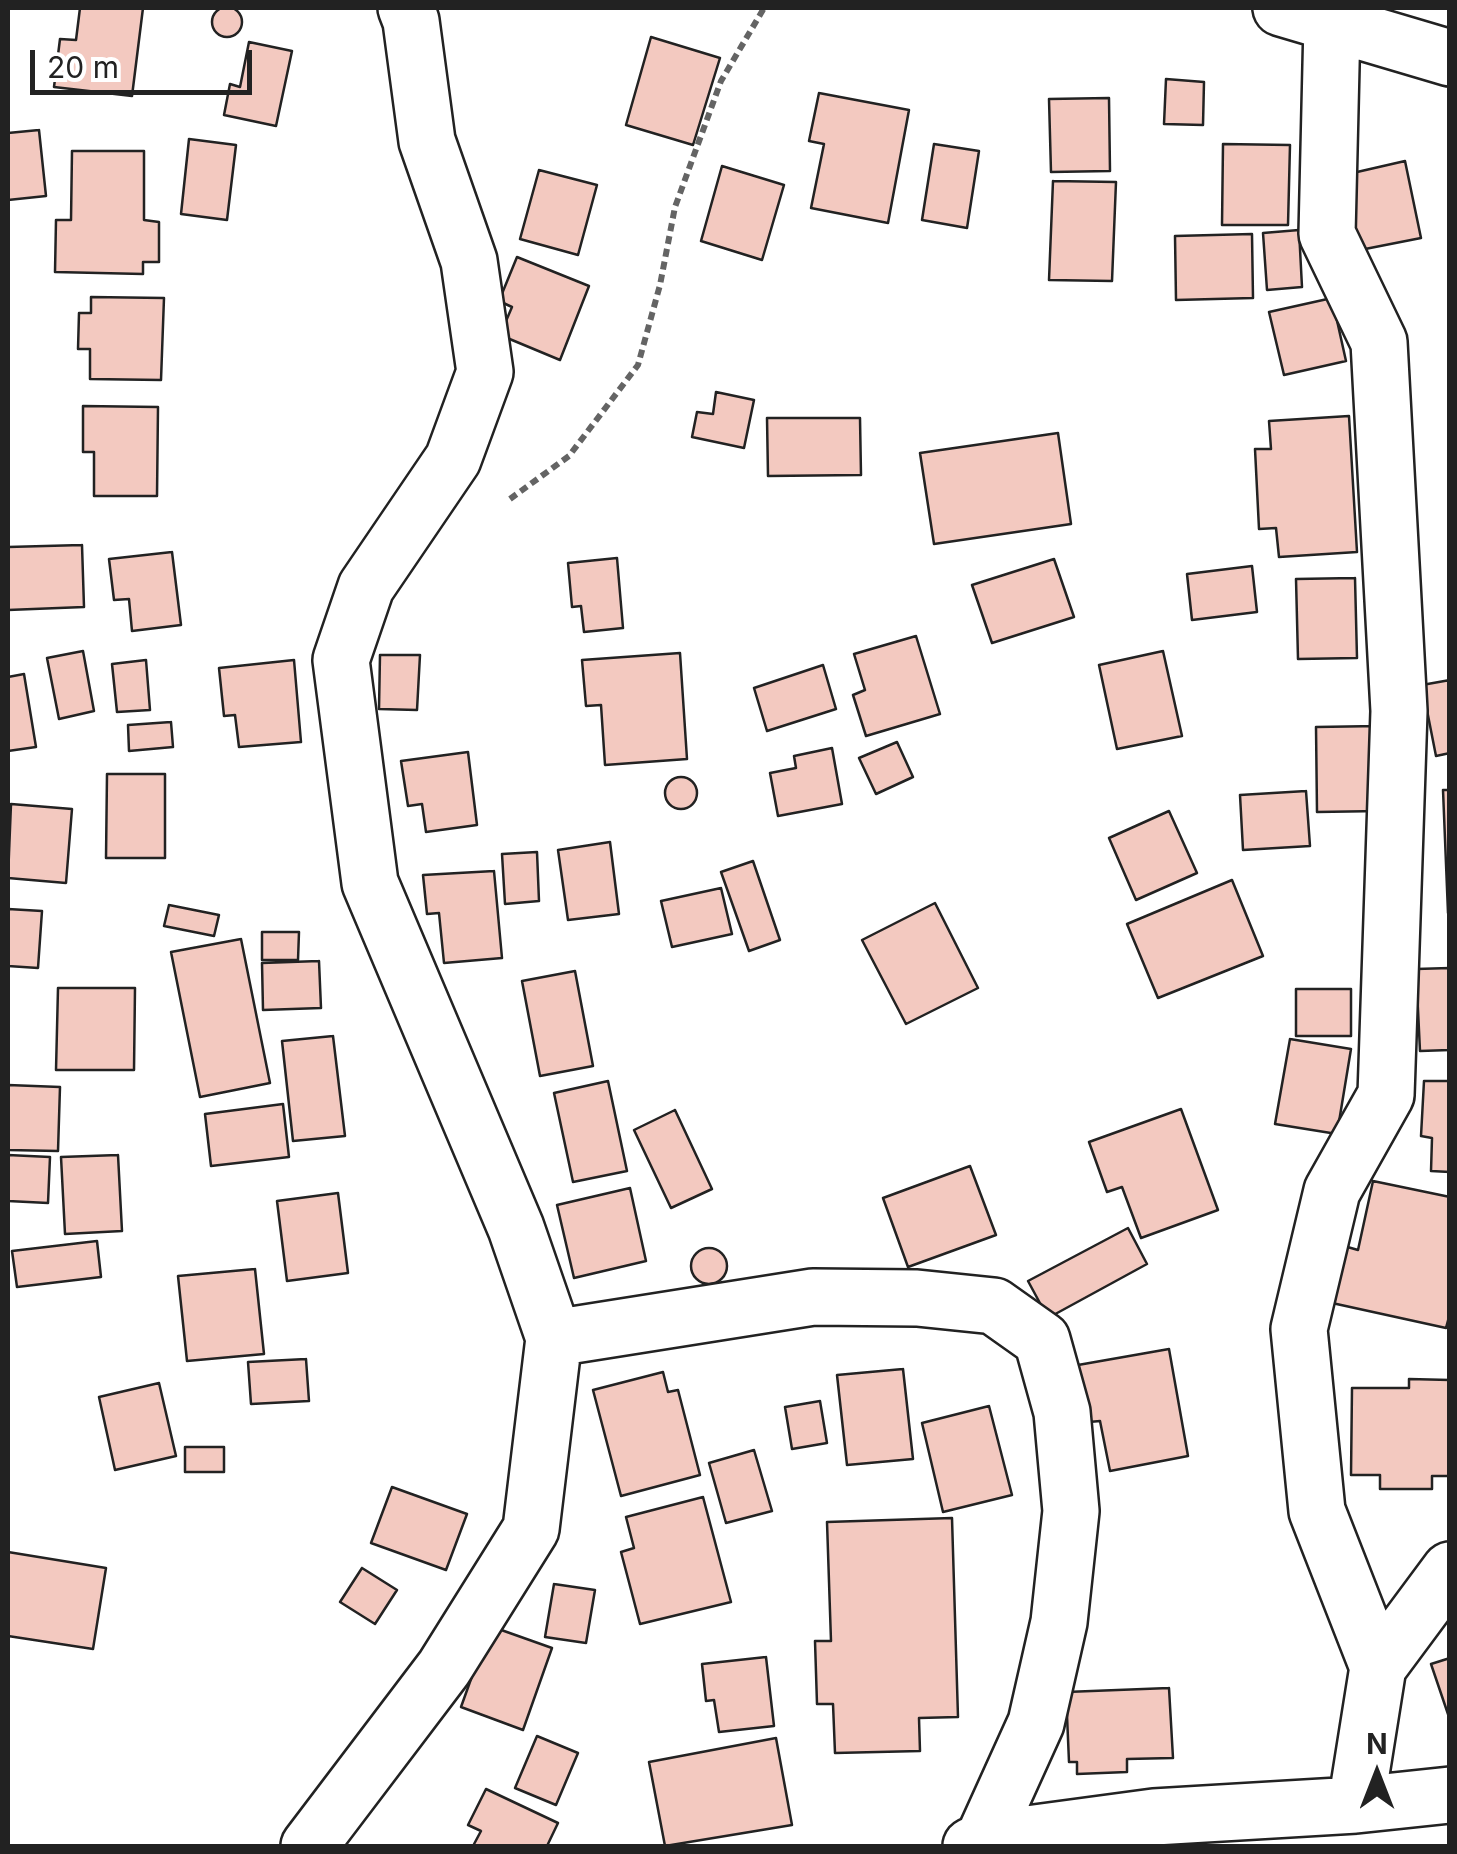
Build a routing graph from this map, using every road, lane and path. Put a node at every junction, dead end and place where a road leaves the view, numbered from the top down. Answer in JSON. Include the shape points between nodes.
{"nodes":[{"id":1,"x":406,"y":8,"type":"edge"},
{"id":2,"x":764,"y":8,"type":"edge"},
{"id":3,"x":1306,"y":16,"type":"edge"},
{"id":4,"x":1450,"y":58,"type":"edge"},
{"id":5,"x":501,"y":505,"type":"dead end"},
{"id":6,"x":554,"y":1338,"type":"junction"},
{"id":7,"x":1450,"y":1570,"type":"edge"},
{"id":8,"x":1378,"y":1666,"type":"junction"},
{"id":9,"x":1450,"y":1795,"type":"edge"},
{"id":10,"x":1356,"y":1805,"type":"junction"},
{"id":11,"x":977,"y":1843,"type":"edge"},
{"id":12,"x":309,"y":1846,"type":"edge"}],
"edges":[{"from":1,"to":6,"type":"street","via":[[427,141],[469,261],[485,372],[453,459],[366,588],[341,660],[370,883],[516,1228]]},
{"from":2,"to":5,"type":"path","via":[[721,81],[676,207],[638,365],[569,456]]},
{"from":3,"to":4,"type":"street"},
{"from":3,"to":8,"type":"street","via":[[1327,234],[1379,342],[1400,711],[1386,1096],[1332,1191],[1299,1329],[1317,1511]]},
{"from":6,"to":11,"type":"street","via":[[813,1297],[994,1306],[1042,1340],[1062,1412],[1071,1511],[1059,1622],[1036,1723]]},
{"from":6,"to":12,"type":"street","via":[[530,1529],[444,1668]]},
{"from":7,"to":8,"type":"street"},
{"from":8,"to":10,"type":"street"},
{"from":9,"to":10,"type":"street"},
{"from":10,"to":11,"type":"street","via":[[1154,1817]]}]}
